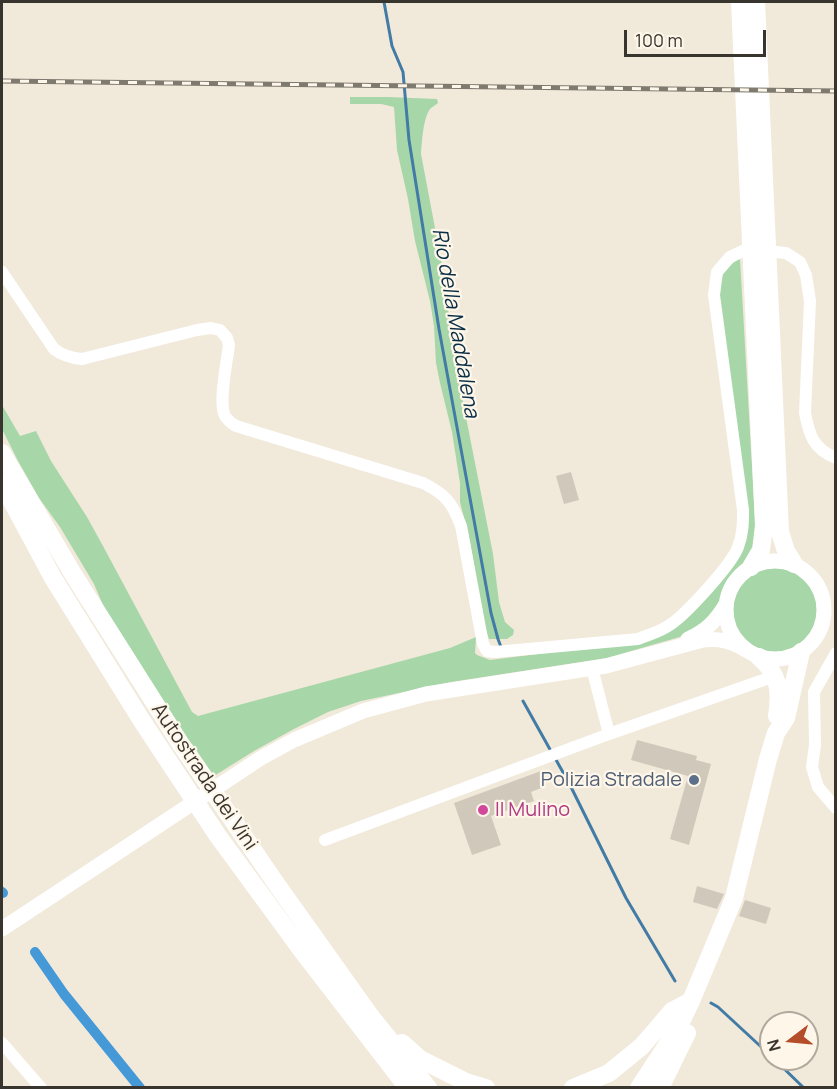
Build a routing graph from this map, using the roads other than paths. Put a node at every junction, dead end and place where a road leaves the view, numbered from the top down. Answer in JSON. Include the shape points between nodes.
{"nodes":[{"id":1,"x":740,"y":2,"type":"edge"},
{"id":2,"x":756,"y":2,"type":"edge"},
{"id":3,"x":2,"y":272,"type":"edge"},
{"id":4,"x":761,"y":279,"type":"junction"},
{"id":5,"x":2,"y":454,"type":"edge"},
{"id":6,"x":836,"y":458,"type":"edge"},
{"id":7,"x":2,"y":483,"type":"edge"},
{"id":8,"x":794,"y":564,"type":"junction"},
{"id":9,"x":751,"y":567,"type":"junction"},
{"id":10,"x":819,"y":588,"type":"junction"},
{"id":11,"x":836,"y":601,"type":"edge"},
{"id":12,"x":726,"y":604,"type":"junction"},
{"id":13,"x":836,"y":621,"type":"edge"},
{"id":14,"x":819,"y":633,"type":"junction"},
{"id":15,"x":669,"y":648,"type":"junction"},
{"id":16,"x":801,"y":652,"type":"junction"},
{"id":17,"x":752,"y":653,"type":"junction"},
{"id":18,"x":836,"y":653,"type":"edge"},
{"id":19,"x":592,"y":668,"type":"junction"},
{"id":20,"x":775,"y":676,"type":"junction"},
{"id":21,"x":776,"y":733,"type":"junction"},
{"id":22,"x":609,"y":734,"type":"junction"},
{"id":23,"x":836,"y":808,"type":"edge"},
{"id":24,"x":325,"y":840,"type":"dead end"},
{"id":25,"x":2,"y":929,"type":"edge"},
{"id":26,"x":691,"y":1001,"type":"junction"},
{"id":27,"x":370,"y":1017,"type":"junction"},
{"id":28,"x":2,"y":1043,"type":"edge"},
{"id":29,"x":41,"y":1088,"type":"edge"},
{"id":30,"x":408,"y":1088,"type":"edge"},
{"id":31,"x":428,"y":1088,"type":"edge"},
{"id":32,"x":486,"y":1088,"type":"edge"},
{"id":33,"x":573,"y":1088,"type":"edge"},
{"id":34,"x":639,"y":1088,"type":"edge"},
{"id":35,"x":660,"y":1088,"type":"edge"}],
"edges":[{"from":1,"to":4,"type":"highway"},
{"from":2,"to":4,"type":"highway"},
{"from":3,"to":6,"type":"street","via":[[54,349],[68,357],[82,359],[197,330],[220,330],[229,345],[222,405],[228,420],[236,426],[439,491],[456,512],[461,526],[487,651],[638,639],[653,634],[690,607],[730,562],[743,532],[743,510],[714,295],[717,272],[730,257],[747,249],[786,253],[800,262],[810,301],[805,413],[808,430],[815,445]]},
{"from":4,"to":8,"type":"highway","via":[[780,532]]},
{"from":4,"to":9,"type":"highway","via":[[764,526],[761,550]]},
{"from":5,"to":27,"type":"highway","name":"Autostrada dei Vini","via":[[180,743]]},
{"from":7,"to":30,"type":"highway","name":"Autostrada dei Vini","via":[[53,578],[218,836]]},
{"from":8,"to":9,"type":"main road","via":[[771,561]]},
{"from":8,"to":10,"type":"main road","via":[[811,576]]},
{"from":9,"to":12,"type":"main road","via":[[737,578]]},
{"from":10,"to":11,"type":"main road"},
{"from":10,"to":14,"type":"main road","via":[[824,618]]},
{"from":12,"to":15,"type":"main road","via":[[701,633]]},
{"from":12,"to":17,"type":"main road","via":[[734,637]]},
{"from":13,"to":14,"type":"main road"},
{"from":14,"to":16,"type":"main road"},
{"from":15,"to":17,"type":"main road","via":[[718,639]]},
{"from":15,"to":19,"type":"main road"},
{"from":16,"to":17,"type":"main road","via":[[780,659]]},
{"from":16,"to":21,"type":"highway","via":[[786,718]]},
{"from":17,"to":20,"type":"highway","via":[[768,664]]},
{"from":18,"to":23,"type":"street","via":[[814,692],[812,767],[818,787]]},
{"from":19,"to":22,"type":"street"},
{"from":19,"to":25,"type":"main road","via":[[426,694],[363,711],[294,740]]},
{"from":20,"to":21,"type":"highway","via":[[780,695]]},
{"from":20,"to":22,"type":"street"},
{"from":21,"to":26,"type":"highway","via":[[734,898]]},
{"from":22,"to":24,"type":"street"},
{"from":26,"to":33,"type":"highway","via":[[672,1011],[642,1046],[609,1073]]},
{"from":26,"to":34,"type":"highway"},
{"from":26,"to":35,"type":"highway","via":[[688,1032]]},
{"from":27,"to":31,"type":"highway","name":"Autostrada dei Vini"},
{"from":27,"to":32,"type":"highway","via":[[420,1059],[466,1083]]},
{"from":28,"to":29,"type":"street"}]}
